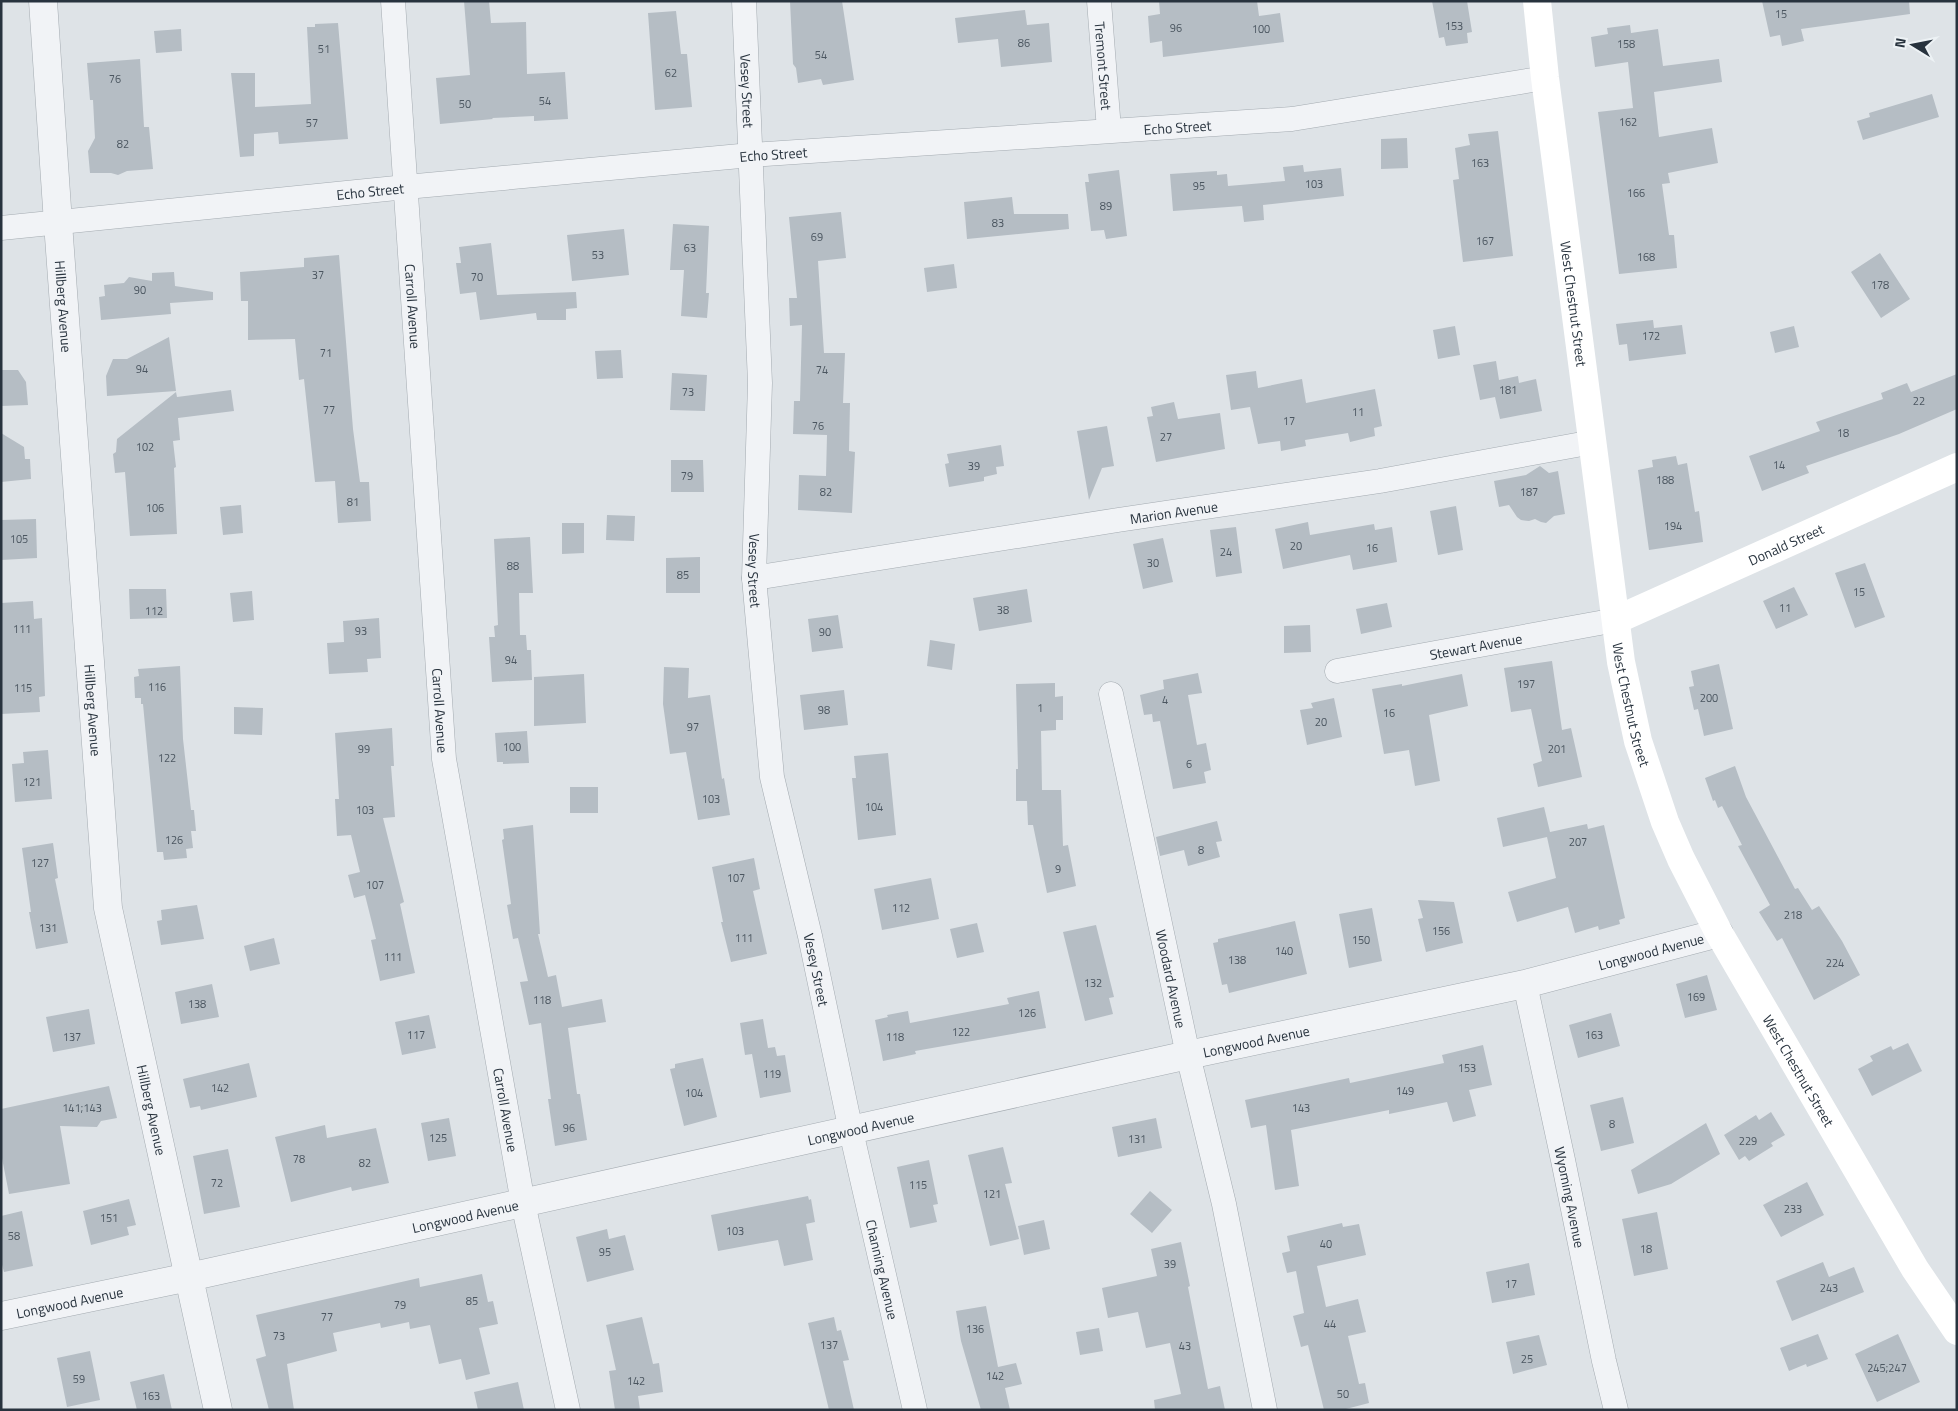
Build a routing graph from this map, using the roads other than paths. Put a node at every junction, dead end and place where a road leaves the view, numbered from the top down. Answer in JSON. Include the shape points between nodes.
{"nodes":[{"id":1,"x":43,"y":1,"type":"edge"},
{"id":2,"x":393,"y":1,"type":"edge"},
{"id":3,"x":744,"y":1,"type":"edge"},
{"id":4,"x":1099,"y":1,"type":"edge"},
{"id":5,"x":1537,"y":1,"type":"edge"},
{"id":6,"x":1545,"y":78,"type":"junction"},
{"id":7,"x":1109,"y":130,"type":"junction"},
{"id":8,"x":750,"y":155,"type":"junction"},
{"id":9,"x":406,"y":187,"type":"junction"},
{"id":10,"x":58,"y":223,"type":"junction"},
{"id":11,"x":1,"y":228,"type":"edge"},
{"id":12,"x":1593,"y":442,"type":"junction"},
{"id":13,"x":1957,"y":467,"type":"edge"},
{"id":14,"x":754,"y":578,"type":"junction"},
{"id":15,"x":1616,"y":620,"type":"junction"},
{"id":16,"x":1337,"y":672,"type":"dead end"},
{"id":17,"x":1111,"y":694,"type":"dead end"},
{"id":18,"x":1719,"y":933,"type":"junction"},
{"id":19,"x":1525,"y":984,"type":"junction"},
{"id":20,"x":1188,"y":1055,"type":"junction"},
{"id":21,"x":851,"y":1131,"type":"junction"},
{"id":22,"x":523,"y":1202,"type":"junction"},
{"id":23,"x":189,"y":1277,"type":"junction"},
{"id":24,"x":1,"y":1316,"type":"edge"},
{"id":25,"x":1957,"y":1331,"type":"edge"},
{"id":26,"x":218,"y":1410,"type":"edge"},
{"id":27,"x":568,"y":1410,"type":"edge"},
{"id":28,"x":915,"y":1410,"type":"edge"},
{"id":29,"x":1265,"y":1410,"type":"edge"},
{"id":30,"x":1616,"y":1410,"type":"edge"}],
"edges":[{"from":1,"to":10,"type":"street","name":"Hillberg Avenue"},
{"from":2,"to":9,"type":"street","name":"Carroll Avenue"},
{"from":3,"to":8,"type":"street","name":"Vesey Street"},
{"from":4,"to":7,"type":"street","name":"Tremont Street"},
{"from":5,"to":6,"type":"main road","name":"West Chestnut Street"},
{"from":6,"to":7,"type":"street","name":"Echo Street","via":[[1292,119]]},
{"from":6,"to":12,"type":"main road","name":"West Chestnut Street"},
{"from":7,"to":8,"type":"street","name":"Echo Street"},
{"from":8,"to":9,"type":"street","name":"Echo Street"},
{"from":8,"to":14,"type":"street","name":"Vesey Street","via":[[760,383]]},
{"from":9,"to":10,"type":"street","name":"Echo Street"},
{"from":9,"to":22,"type":"street","name":"Carroll Avenue","via":[[444,759]]},
{"from":10,"to":11,"type":"street","name":"Echo Street"},
{"from":10,"to":23,"type":"street","name":"Hillberg Avenue","via":[[108,908]]},
{"from":12,"to":14,"type":"street","name":"Marion Avenue","via":[[1380,481]]},
{"from":12,"to":15,"type":"main road","name":"West Chestnut Street"},
{"from":13,"to":15,"type":"main road","name":"Donald Street"},
{"from":14,"to":21,"type":"street","name":"Vesey Street","via":[[772,777]]},
{"from":15,"to":16,"type":"street","name":"Stewart Avenue"},
{"from":15,"to":18,"type":"main road","name":"West Chestnut Street","via":[[1628,703],[1650,781],[1681,859]]},
{"from":17,"to":20,"type":"street","name":"Woodard Avenue"},
{"from":18,"to":19,"type":"street","name":"Longwood Avenue"},
{"from":18,"to":25,"type":"main road","name":"West Chestnut Street","via":[[1915,1268]]},
{"from":19,"to":20,"type":"street","name":"Longwood Avenue"},
{"from":19,"to":30,"type":"street","name":"Wyoming Avenue"},
{"from":20,"to":21,"type":"street","name":"Longwood Avenue"},
{"from":20,"to":29,"type":"street","name":"Woodard Avenue","via":[[1224,1204]]},
{"from":21,"to":22,"type":"street","name":"Longwood Avenue"},
{"from":21,"to":28,"type":"street","name":"Channing Avenue"},
{"from":22,"to":23,"type":"street","name":"Longwood Avenue"},
{"from":22,"to":27,"type":"street","name":"Carroll Avenue"},
{"from":23,"to":24,"type":"street","name":"Longwood Avenue"},
{"from":23,"to":26,"type":"street","name":"Hillberg Avenue"}]}
